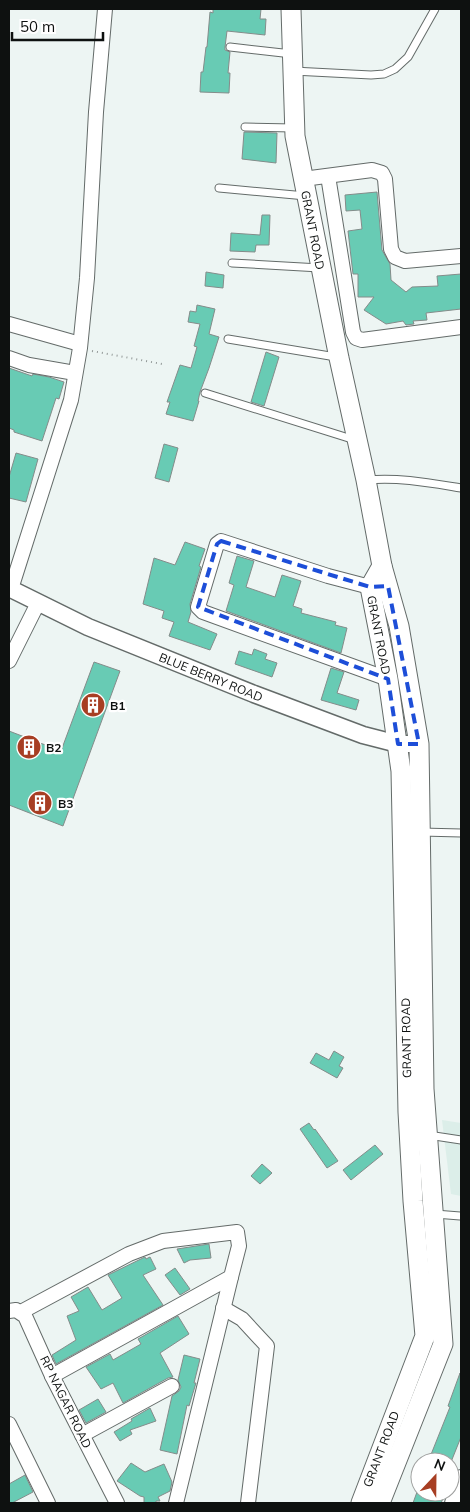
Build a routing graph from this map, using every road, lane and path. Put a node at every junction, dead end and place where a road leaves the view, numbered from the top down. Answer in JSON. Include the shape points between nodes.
{"nodes":[{"id":1,"x":105,"y":9,"type":"edge"},
{"id":2,"x":291,"y":9,"type":"edge"},
{"id":3,"x":435,"y":9,"type":"edge"},
{"id":4,"x":230,"y":47,"type":"dead end"},
{"id":5,"x":292,"y":62,"type":"junction"},
{"id":6,"x":246,"y":127,"type":"dead end"},
{"id":7,"x":295,"y":128,"type":"junction"},
{"id":8,"x":328,"y":176,"type":"junction"},
{"id":9,"x":305,"y":187,"type":"junction"},
{"id":10,"x":218,"y":188,"type":"dead end"},
{"id":11,"x":461,"y":256,"type":"edge"},
{"id":12,"x":232,"y":263,"type":"dead end"},
{"id":13,"x":320,"y":268,"type":"junction"},
{"id":14,"x":9,"y":324,"type":"edge"},
{"id":15,"x":461,"y":327,"type":"edge"},
{"id":16,"x":228,"y":339,"type":"dead end"},
{"id":17,"x":80,"y":346,"type":"junction"},
{"id":18,"x":9,"y":358,"type":"edge"},
{"id":19,"x":339,"y":358,"type":"junction"},
{"id":20,"x":162,"y":364,"type":"dead end"},
{"id":21,"x":75,"y":373,"type":"junction"},
{"id":22,"x":205,"y":393,"type":"dead end"},
{"id":23,"x":358,"y":441,"type":"junction"},
{"id":24,"x":366,"y":480,"type":"junction"},
{"id":25,"x":461,"y":488,"type":"edge"},
{"id":26,"x":379,"y":587,"type":"junction"},
{"id":27,"x":10,"y":589,"type":"edge"},
{"id":28,"x":38,"y":603,"type":"junction"},
{"id":29,"x":9,"y":661,"type":"edge"},
{"id":30,"x":388,"y":679,"type":"junction"},
{"id":31,"x":398,"y":744,"type":"junction"},
{"id":32,"x":419,"y":744,"type":"junction"},
{"id":33,"x":421,"y":832,"type":"junction"},
{"id":34,"x":461,"y":833,"type":"edge"},
{"id":35,"x":427,"y":1135,"type":"junction"},
{"id":36,"x":461,"y":1140,"type":"edge"},
{"id":37,"x":432,"y":1214,"type":"junction"},
{"id":38,"x":461,"y":1216,"type":"edge"},
{"id":39,"x":231,"y":1277,"type":"junction"},
{"id":40,"x":223,"y":1308,"type":"junction"},
{"id":41,"x":15,"y":1311,"type":"edge"},
{"id":42,"x":52,"y":1376,"type":"junction"},
{"id":43,"x":172,"y":1386,"type":"dead end"},
{"id":44,"x":9,"y":1424,"type":"edge"},
{"id":45,"x":82,"y":1435,"type":"junction"},
{"id":46,"x":461,"y":1477,"type":"edge"},
{"id":47,"x":48,"y":1503,"type":"edge"},
{"id":48,"x":117,"y":1503,"type":"edge"},
{"id":49,"x":176,"y":1503,"type":"edge"},
{"id":50,"x":248,"y":1503,"type":"edge"},
{"id":51,"x":361,"y":1503,"type":"edge"},
{"id":52,"x":380,"y":1503,"type":"edge"},
{"id":53,"x":452,"y":1503,"type":"edge"}],
"edges":[{"from":1,"to":17,"type":"street"},
{"from":2,"to":5,"type":"main road","name":"GRANT ROAD"},
{"from":3,"to":5,"type":"lane","via":[[408,57],[384,74],[371,75]]},
{"from":4,"to":5,"type":"lane"},
{"from":5,"to":7,"type":"main road","name":"GRANT ROAD"},
{"from":6,"to":7,"type":"lane"},
{"from":7,"to":9,"type":"main road","name":"GRANT ROAD"},
{"from":8,"to":9,"type":"street"},
{"from":8,"to":11,"type":"street","via":[[372,170],[382,173],[391,249],[395,257],[405,261]]},
{"from":8,"to":15,"type":"street","via":[[356,338],[362,340]]},
{"from":9,"to":10,"type":"lane"},
{"from":9,"to":13,"type":"main road","name":"GRANT ROAD"},
{"from":12,"to":13,"type":"lane"},
{"from":13,"to":19,"type":"main road","name":"GRANT ROAD"},
{"from":14,"to":17,"type":"street"},
{"from":16,"to":19,"type":"lane"},
{"from":17,"to":20,"type":"path"},
{"from":17,"to":21,"type":"street"},
{"from":18,"to":21,"type":"street"},
{"from":19,"to":23,"type":"main road","name":"GRANT ROAD"},
{"from":21,"to":27,"type":"street","via":[[71,400]]},
{"from":22,"to":23,"type":"lane"},
{"from":23,"to":24,"type":"main road","name":"GRANT ROAD"},
{"from":24,"to":25,"type":"lane","via":[[402,479]]},
{"from":24,"to":26,"type":"main road","name":"GRANT ROAD","via":[[382,566]]},
{"from":26,"to":30,"type":"main road","name":"GRANT ROAD","via":[[375,619]]},
{"from":26,"to":30,"type":"street","via":[[328,576],[221,541],[217,544],[198,607],[203,612]]},
{"from":26,"to":32,"type":"main road","name":"GRANT ROAD","via":[[399,626]]},
{"from":27,"to":28,"type":"street","name":"BLUE BERRY ROAD"},
{"from":28,"to":29,"type":"street"},
{"from":28,"to":31,"type":"street","name":"BLUE BERRY ROAD","via":[[88,627],[254,694],[363,735]]},
{"from":30,"to":31,"type":"main road","name":"GRANT ROAD"},
{"from":31,"to":32,"type":"street","name":"BLUE BERRY ROAD"},
{"from":31,"to":51,"type":"main road","name":"GRANT ROAD","via":[[408,1112],[425,1336]]},
{"from":32,"to":33,"type":"main road","name":"GRANT ROAD"},
{"from":33,"to":34,"type":"lane"},
{"from":33,"to":35,"type":"main road","name":"GRANT ROAD"},
{"from":35,"to":36,"type":"lane"},
{"from":35,"to":37,"type":"main road","name":"GRANT ROAD"},
{"from":37,"to":38,"type":"lane"},
{"from":37,"to":52,"type":"main road","name":"GRANT ROAD","via":[[443,1344]]},
{"from":39,"to":40,"type":"street"},
{"from":39,"to":41,"type":"street","via":[[239,1246],[237,1232],[163,1241],[129,1254]]},
{"from":39,"to":42,"type":"street"},
{"from":40,"to":49,"type":"street"},
{"from":40,"to":50,"type":"street","via":[[242,1319],[267,1346]]},
{"from":41,"to":42,"type":"street","name":"RP NAGAR ROAD","via":[[25,1316]]},
{"from":42,"to":45,"type":"street","name":"RP NAGAR ROAD"},
{"from":43,"to":45,"type":"street"},
{"from":44,"to":47,"type":"street"},
{"from":45,"to":48,"type":"street","name":"RP NAGAR ROAD"},
{"from":46,"to":53,"type":"street"}]}
